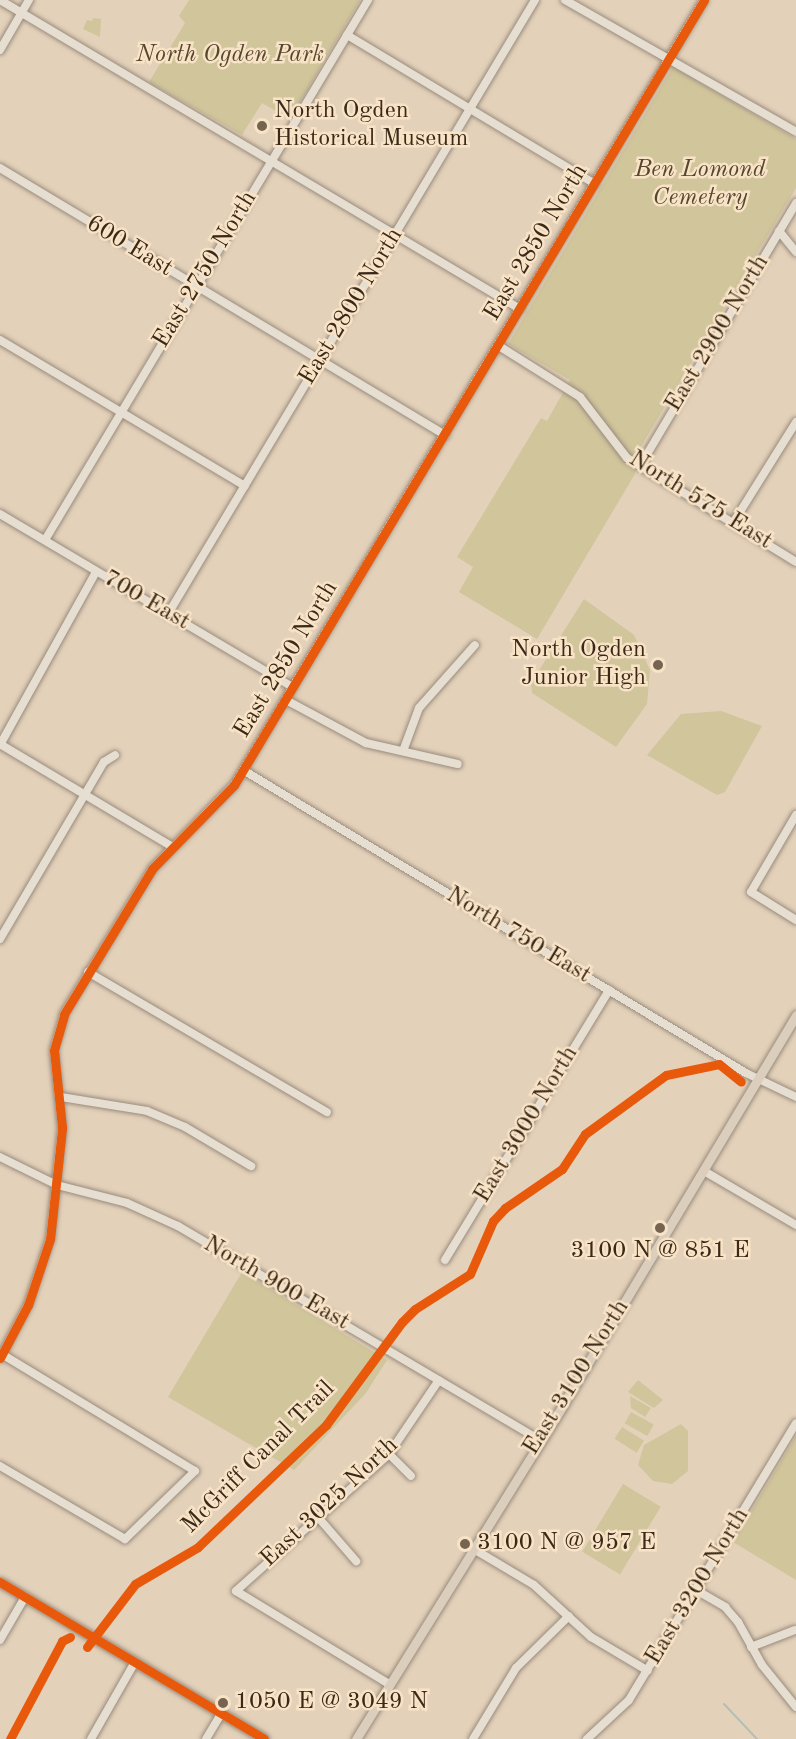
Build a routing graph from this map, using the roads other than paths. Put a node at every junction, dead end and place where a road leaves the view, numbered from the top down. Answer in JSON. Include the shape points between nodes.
{"nodes":[{"id":1,"x":0,"y":0,"type":"edge"},
{"id":2,"x":30,"y":0,"type":"edge"},
{"id":3,"x":368,"y":0,"type":"edge"},
{"id":4,"x":535,"y":0,"type":"edge"},
{"id":5,"x":565,"y":0,"type":"edge"},
{"id":6,"x":704,"y":0,"type":"edge"},
{"id":7,"x":22,"y":13,"type":"junction"},
{"id":8,"x":347,"y":35,"type":"junction"},
{"id":9,"x":0,"y":50,"type":"edge"},
{"id":10,"x":668,"y":59,"type":"junction"},
{"id":11,"x":470,"y":110,"type":"junction"},
{"id":12,"x":796,"y":132,"type":"edge"},
{"id":13,"x":270,"y":163,"type":"junction"},
{"id":14,"x":0,"y":168,"type":"edge"},
{"id":15,"x":595,"y":184,"type":"junction"},
{"id":16,"x":796,"y":203,"type":"edge"},
{"id":17,"x":779,"y":231,"type":"junction"},
{"id":18,"x":395,"y":236,"type":"junction"},
{"id":19,"x":796,"y":252,"type":"edge"},
{"id":20,"x":196,"y":288,"type":"junction"},
{"id":21,"x":520,"y":309,"type":"junction"},
{"id":22,"x":0,"y":340,"type":"edge"},
{"id":23,"x":499,"y":346,"type":"junction"},
{"id":24,"x":319,"y":362,"type":"junction"},
{"id":25,"x":120,"y":412,"type":"junction"},
{"id":26,"x":796,"y":422,"type":"edge"},
{"id":27,"x":445,"y":435,"type":"junction"},
{"id":28,"x":640,"y":466,"type":"junction"},
{"id":29,"x":245,"y":486,"type":"junction"},
{"id":30,"x":0,"y":514,"type":"edge"},
{"id":31,"x":733,"y":523,"type":"junction"},
{"id":32,"x":45,"y":540,"type":"junction"},
{"id":33,"x":796,"y":562,"type":"edge"},
{"id":34,"x":96,"y":572,"type":"junction"},
{"id":35,"x":168,"y":614,"type":"junction"},
{"id":36,"x":476,"y":645,"type":"dead end"},
{"id":37,"x":293,"y":687,"type":"junction"},
{"id":38,"x":286,"y":700,"type":"junction"},
{"id":39,"x":0,"y":745,"type":"edge"},
{"id":40,"x":403,"y":751,"type":"junction"},
{"id":41,"x":115,"y":755,"type":"dead end"},
{"id":42,"x":458,"y":764,"type":"dead end"},
{"id":43,"x":243,"y":770,"type":"junction"},
{"id":44,"x":84,"y":795,"type":"junction"},
{"id":45,"x":796,"y":815,"type":"edge"},
{"id":46,"x":171,"y":846,"type":"junction"},
{"id":47,"x":796,"y":920,"type":"edge"},
{"id":48,"x":0,"y":939,"type":"edge"},
{"id":49,"x":88,"y":972,"type":"junction"},
{"id":50,"x":609,"y":990,"type":"junction"},
{"id":51,"x":796,"y":1016,"type":"edge"},
{"id":52,"x":758,"y":1078,"type":"junction"},
{"id":53,"x":61,"y":1097,"type":"junction"},
{"id":54,"x":796,"y":1097,"type":"edge"},
{"id":55,"x":327,"y":1112,"type":"dead end"},
{"id":56,"x":0,"y":1157,"type":"edge"},
{"id":57,"x":251,"y":1166,"type":"dead end"},
{"id":58,"x":704,"y":1171,"type":"junction"},
{"id":59,"x":57,"y":1185,"type":"junction"},
{"id":60,"x":796,"y":1225,"type":"edge"},
{"id":61,"x":445,"y":1260,"type":"dead end"},
{"id":62,"x":1,"y":1355,"type":"edge"},
{"id":63,"x":439,"y":1380,"type":"junction"},
{"id":64,"x":796,"y":1423,"type":"edge"},
{"id":65,"x":540,"y":1440,"type":"junction"},
{"id":66,"x":389,"y":1454,"type":"junction"},
{"id":67,"x":0,"y":1466,"type":"edge"},
{"id":68,"x":411,"y":1476,"type":"dead end"},
{"id":69,"x":317,"y":1516,"type":"junction"},
{"id":70,"x":472,"y":1548,"type":"junction"},
{"id":71,"x":356,"y":1561,"type":"dead end"},
{"id":72,"x":0,"y":1582,"type":"edge"},
{"id":73,"x":696,"y":1590,"type":"junction"},
{"id":74,"x":26,"y":1597,"type":"junction"},
{"id":75,"x":569,"y":1616,"type":"junction"},
{"id":76,"x":795,"y":1630,"type":"edge"},
{"id":77,"x":0,"y":1640,"type":"edge"},
{"id":78,"x":751,"y":1647,"type":"junction"},
{"id":79,"x":135,"y":1662,"type":"junction"},
{"id":80,"x":648,"y":1671,"type":"junction"},
{"id":81,"x":389,"y":1684,"type":"junction"},
{"id":82,"x":796,"y":1707,"type":"edge"},
{"id":83,"x":221,"y":1714,"type":"junction"},
{"id":84,"x":91,"y":1739,"type":"edge"},
{"id":85,"x":206,"y":1739,"type":"edge"},
{"id":86,"x":264,"y":1739,"type":"edge"},
{"id":87,"x":356,"y":1739,"type":"edge"},
{"id":88,"x":473,"y":1739,"type":"edge"},
{"id":89,"x":587,"y":1739,"type":"edge"}],
"edges":[{"from":1,"to":7,"type":"street"},
{"from":2,"to":7,"type":"street"},
{"from":3,"to":8,"type":"street","name":"East 2750 North"},
{"from":4,"to":11,"type":"street","name":"East 2800 North"},
{"from":5,"to":10,"type":"street"},
{"from":6,"to":10,"type":"street","name":"East 2850 North"},
{"from":7,"to":9,"type":"street"},
{"from":7,"to":13,"type":"street"},
{"from":8,"to":11,"type":"street"},
{"from":8,"to":13,"type":"street","name":"East 2750 North"},
{"from":10,"to":12,"type":"street"},
{"from":10,"to":15,"type":"street","name":"East 2850 North"},
{"from":11,"to":15,"type":"street"},
{"from":11,"to":18,"type":"street","name":"East 2800 North"},
{"from":13,"to":18,"type":"street"},
{"from":13,"to":20,"type":"street","name":"East 2750 North"},
{"from":14,"to":20,"type":"street","name":"600 East"},
{"from":15,"to":21,"type":"street","name":"East 2850 North"},
{"from":16,"to":17,"type":"street","name":"East 2900 North"},
{"from":17,"to":19,"type":"street"},
{"from":17,"to":28,"type":"street","name":"East 2900 North"},
{"from":18,"to":21,"type":"street"},
{"from":18,"to":24,"type":"street","name":"East 2800 North"},
{"from":20,"to":24,"type":"street","name":"600 East"},
{"from":20,"to":25,"type":"street","name":"East 2750 North"},
{"from":21,"to":23,"type":"street","name":"East 2850 North"},
{"from":22,"to":25,"type":"street"},
{"from":23,"to":27,"type":"street","name":"East 2850 North"},
{"from":23,"to":28,"type":"street","name":"North 575 East","via":[[580,397],[620,451]]},
{"from":24,"to":27,"type":"street","name":"600 East"},
{"from":24,"to":29,"type":"street","name":"East 2800 North"},
{"from":25,"to":29,"type":"street"},
{"from":25,"to":32,"type":"street","name":"East 2750 North"},
{"from":26,"to":31,"type":"street"},
{"from":27,"to":37,"type":"street","name":"East 2850 North"},
{"from":28,"to":31,"type":"street","name":"North 575 East"},
{"from":29,"to":35,"type":"street","name":"East 2800 North"},
{"from":30,"to":32,"type":"street","name":"700 East"},
{"from":31,"to":33,"type":"street","name":"North 575 East"},
{"from":32,"to":34,"type":"street","name":"700 East"},
{"from":34,"to":35,"type":"street","name":"700 East"},
{"from":34,"to":39,"type":"street"},
{"from":35,"to":37,"type":"street","name":"700 East"},
{"from":36,"to":40,"type":"street","via":[[419,708]]},
{"from":37,"to":38,"type":"street","name":"East 2850 North"},
{"from":38,"to":40,"type":"street","via":[[366,743]]},
{"from":38,"to":43,"type":"street","name":"East 2850 North"},
{"from":39,"to":44,"type":"street"},
{"from":40,"to":42,"type":"street"},
{"from":41,"to":44,"type":"street","via":[[104,762]]},
{"from":43,"to":46,"type":"street","name":"East 2850 North","via":[[224,798]]},
{"from":43,"to":50,"type":"street","name":"North 750 East"},
{"from":44,"to":46,"type":"street"},
{"from":44,"to":48,"type":"street"},
{"from":45,"to":47,"type":"street","via":[[751,892]]},
{"from":46,"to":49,"type":"street","name":"East 2850 North","via":[[136,891]]},
{"from":49,"to":53,"type":"street","name":"East 2850 North","via":[[57,1033],[55,1062]]},
{"from":49,"to":55,"type":"street"},
{"from":50,"to":52,"type":"street","name":"North 750 East"},
{"from":50,"to":61,"type":"street","name":"East 3000 North"},
{"from":51,"to":52,"type":"main road","name":"East 3100 North"},
{"from":52,"to":54,"type":"street","name":"North 750 East"},
{"from":52,"to":58,"type":"main road","name":"East 3100 North"},
{"from":53,"to":57,"type":"street","via":[[147,1111],[185,1127]]},
{"from":53,"to":59,"type":"street","name":"East 2850 North"},
{"from":56,"to":59,"type":"street","name":"North 900 East"},
{"from":58,"to":60,"type":"street"},
{"from":58,"to":65,"type":"main road","name":"East 3100 North"},
{"from":59,"to":62,"type":"street","name":"East 2850 North","via":[[43,1266],[25,1312]]},
{"from":59,"to":63,"type":"street","name":"North 900 East","via":[[127,1203],[178,1226]]},
{"from":62,"to":67,"type":"street","via":[[195,1472],[125,1539]]},
{"from":63,"to":65,"type":"street","name":"North 900 East"},
{"from":63,"to":66,"type":"street","name":"East 3025 North"},
{"from":64,"to":73,"type":"street","name":"East 3200 North"},
{"from":65,"to":70,"type":"main road","name":"East 3100 North"},
{"from":66,"to":68,"type":"street"},
{"from":66,"to":69,"type":"street","name":"East 3025 North"},
{"from":69,"to":71,"type":"street"},
{"from":69,"to":81,"type":"street","name":"East 3025 North","via":[[236,1591]]},
{"from":70,"to":75,"type":"street","via":[[534,1585]]},
{"from":70,"to":81,"type":"main road","name":"East 3100 North"},
{"from":72,"to":74,"type":"main road"},
{"from":73,"to":78,"type":"street","via":[[725,1607]]},
{"from":73,"to":80,"type":"street","name":"East 3200 North"},
{"from":74,"to":77,"type":"street"},
{"from":74,"to":79,"type":"main road"},
{"from":75,"to":80,"type":"street","via":[[597,1641]]},
{"from":75,"to":88,"type":"street","via":[[514,1670]]},
{"from":76,"to":78,"type":"street"},
{"from":78,"to":82,"type":"street"},
{"from":79,"to":83,"type":"main road"},
{"from":79,"to":84,"type":"street"},
{"from":80,"to":89,"type":"street","name":"East 3200 North","via":[[619,1712]]},
{"from":81,"to":87,"type":"main road","name":"East 3100 North"},
{"from":83,"to":85,"type":"street"},
{"from":83,"to":86,"type":"main road"}]}
